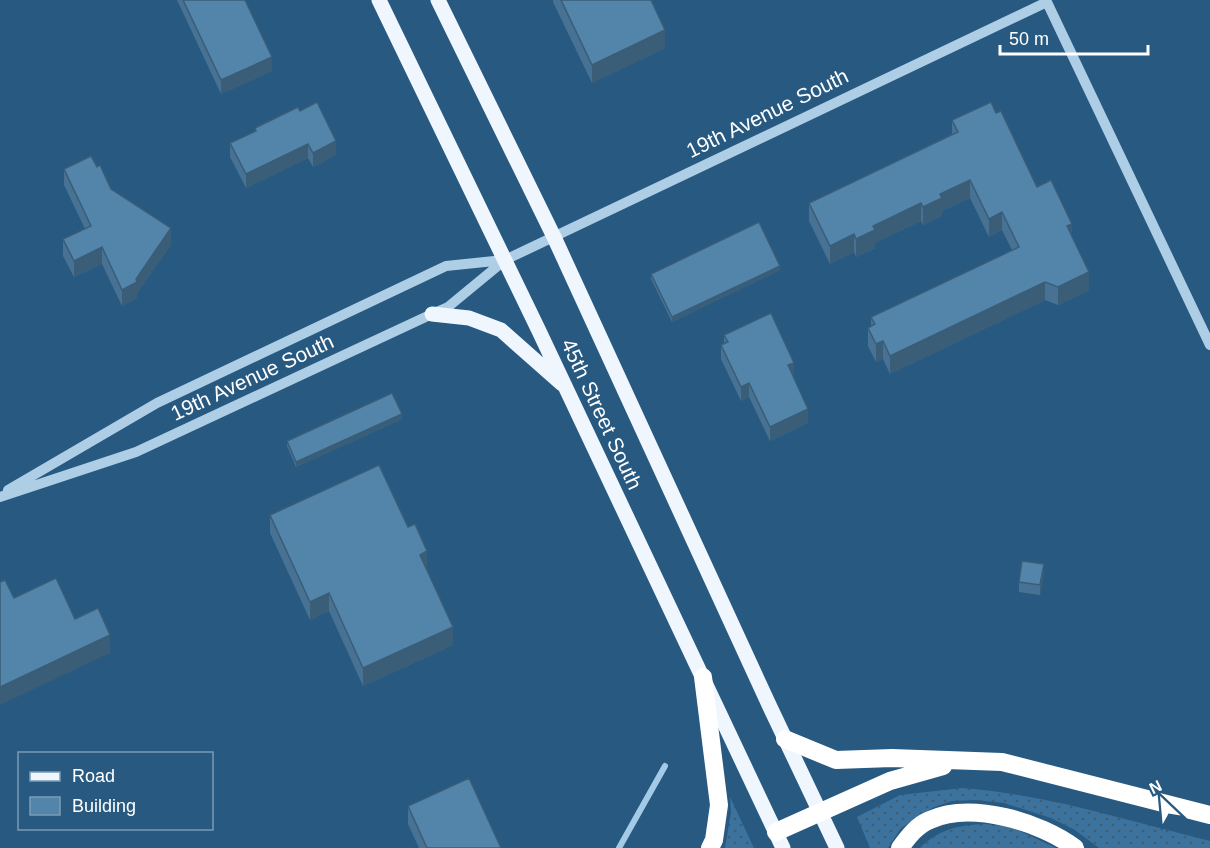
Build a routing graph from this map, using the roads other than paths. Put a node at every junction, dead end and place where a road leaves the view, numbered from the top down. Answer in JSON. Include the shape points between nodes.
{"nodes":[{"id":1,"x":379,"y":0,"type":"edge"},
{"id":2,"x":438,"y":0,"type":"edge"},
{"id":3,"x":1047,"y":1,"type":"edge"},
{"id":4,"x":554,"y":237,"type":"junction"},
{"id":5,"x":504,"y":260,"type":"junction"},
{"id":6,"x":432,"y":314,"type":"junction"},
{"id":7,"x":1210,"y":345,"type":"edge"},
{"id":8,"x":566,"y":387,"type":"junction"},
{"id":9,"x":0,"y":496,"type":"edge"},
{"id":10,"x":703,"y":677,"type":"junction"},
{"id":11,"x":785,"y":739,"type":"junction"},
{"id":12,"x":956,"y":762,"type":"junction"},
{"id":13,"x":821,"y":812,"type":"junction"},
{"id":14,"x":1210,"y":815,"type":"edge"},
{"id":15,"x":780,"y":840,"type":"edge"},
{"id":16,"x":710,"y":848,"type":"edge"},
{"id":17,"x":837,"y":848,"type":"edge"},
{"id":18,"x":900,"y":848,"type":"edge"},
{"id":19,"x":1075,"y":848,"type":"edge"}],
"edges":[{"from":1,"to":5,"type":"main road","name":"45th Street South"},
{"from":2,"to":4,"type":"main road","name":"45th Street South"},
{"from":3,"to":4,"type":"street","name":"19th Avenue South"},
{"from":3,"to":7,"type":"street"},
{"from":4,"to":5,"type":"street","name":"19th Avenue South"},
{"from":4,"to":11,"type":"main road","name":"45th Street South"},
{"from":5,"to":6,"type":"street","name":"19th Avenue South","via":[[448,306]]},
{"from":5,"to":8,"type":"main road","name":"45th Street South"},
{"from":5,"to":9,"type":"street","name":"19th Avenue South","via":[[446,266],[435,271],[158,403]]},
{"from":6,"to":8,"type":"main road","via":[[469,318],[501,330]]},
{"from":6,"to":9,"type":"street","name":"19th Avenue South","via":[[136,452]]},
{"from":8,"to":10,"type":"main road","name":"45th Street South"},
{"from":10,"to":15,"type":"main road","name":"45th Street South"},
{"from":10,"to":16,"type":"highway","via":[[719,806]]},
{"from":11,"to":12,"type":"highway","via":[[836,760]]},
{"from":11,"to":13,"type":"main road","name":"45th Street South"},
{"from":12,"to":13,"type":"highway","via":[[890,781]]},
{"from":12,"to":14,"type":"highway","via":[[974,760],[1024,766]]},
{"from":13,"to":15,"type":"highway"},
{"from":13,"to":17,"type":"main road","name":"45th Street South"},
{"from":18,"to":19,"type":"highway","via":[[930,820],[953,813],[1020,820]]}]}
